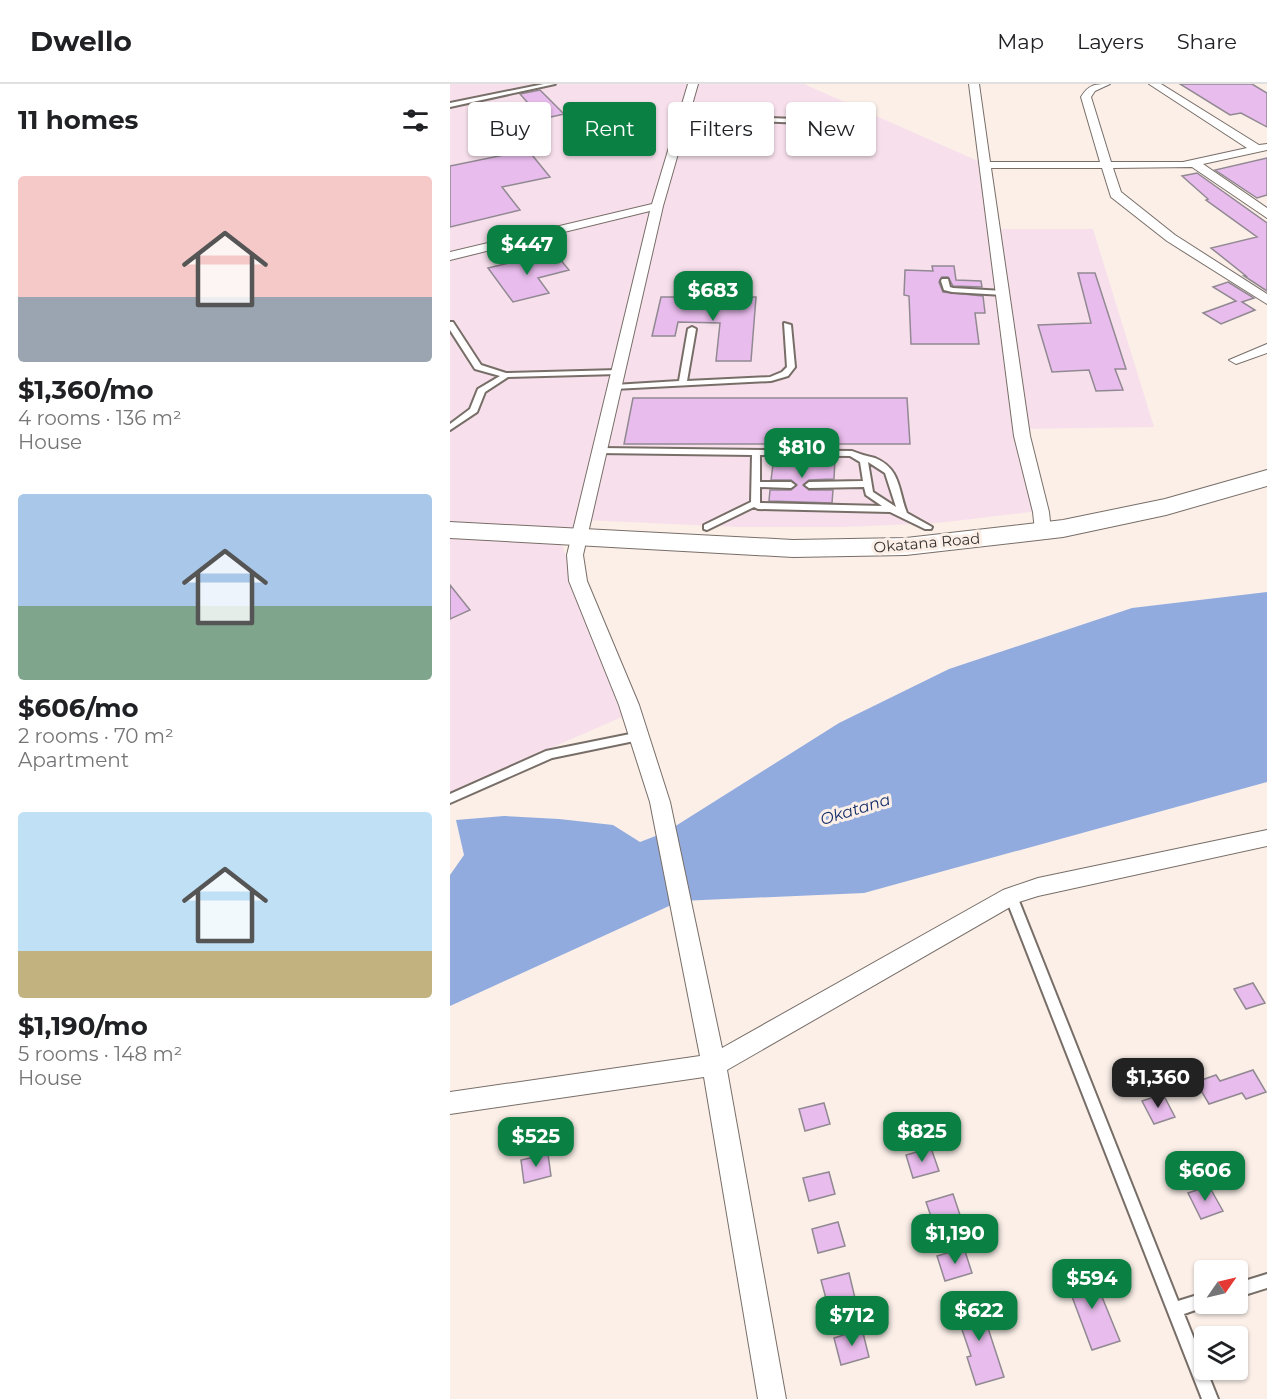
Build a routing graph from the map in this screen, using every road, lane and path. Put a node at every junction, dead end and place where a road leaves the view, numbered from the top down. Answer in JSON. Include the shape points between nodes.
{"nodes":[{"id":1,"x":552,"y":84,"type":"edge"},
{"id":2,"x":693,"y":84,"type":"edge"},
{"id":3,"x":974,"y":84,"type":"edge"},
{"id":4,"x":1105,"y":84,"type":"edge"},
{"id":5,"x":1154,"y":84,"type":"edge"},
{"id":6,"x":689,"y":102,"type":"edge"},
{"id":7,"x":450,"y":105,"type":"edge"},
{"id":8,"x":1262,"y":148,"type":"edge"},
{"id":9,"x":673,"y":156,"type":"edge"},
{"id":10,"x":1194,"y":163,"type":"junction"},
{"id":11,"x":987,"y":165,"type":"junction"},
{"id":12,"x":1108,"y":166,"type":"junction"},
{"id":13,"x":657,"y":206,"type":"junction"},
{"id":14,"x":1267,"y":214,"type":"edge"},
{"id":15,"x":450,"y":256,"type":"edge"},
{"id":16,"x":945,"y":281,"type":"dead end"},
{"id":17,"x":1003,"y":293,"type":"junction"},
{"id":18,"x":1267,"y":300,"type":"edge"},
{"id":19,"x":450,"y":324,"type":"edge"},
{"id":20,"x":787,"y":325,"type":"dead end"},
{"id":21,"x":692,"y":329,"type":"dead end"},
{"id":22,"x":1267,"y":348,"type":"edge"},
{"id":23,"x":1236,"y":360,"type":"dead end"},
{"id":24,"x":618,"y":372,"type":"junction"},
{"id":25,"x":506,"y":375,"type":"junction"},
{"id":26,"x":683,"y":382,"type":"junction"},
{"id":27,"x":614,"y":387,"type":"junction"},
{"id":28,"x":450,"y":428,"type":"edge"},
{"id":29,"x":600,"y":451,"type":"junction"},
{"id":30,"x":756,"y":453,"type":"junction"},
{"id":31,"x":859,"y":456,"type":"junction"},
{"id":32,"x":1267,"y":459,"type":"edge"},
{"id":33,"x":1267,"y":478,"type":"edge"},
{"id":34,"x":755,"y":484,"type":"junction"},
{"id":35,"x":868,"y":484,"type":"junction"},
{"id":36,"x":791,"y":485,"type":"dead end"},
{"id":37,"x":809,"y":485,"type":"dead end"},
{"id":38,"x":754,"y":503,"type":"junction"},
{"id":39,"x":892,"y":509,"type":"junction"},
{"id":40,"x":450,"y":512,"type":"edge"},
{"id":41,"x":903,"y":515,"type":"junction"},
{"id":42,"x":1042,"y":522,"type":"junction"},
{"id":43,"x":928,"y":527,"type":"junction"},
{"id":44,"x":581,"y":528,"type":"junction"},
{"id":45,"x":707,"y":528,"type":"junction"},
{"id":46,"x":450,"y":530,"type":"edge"},
{"id":47,"x":640,"y":736,"type":"junction"},
{"id":48,"x":450,"y":799,"type":"edge"},
{"id":49,"x":1267,"y":838,"type":"edge"},
{"id":50,"x":1011,"y":896,"type":"junction"},
{"id":51,"x":714,"y":1065,"type":"junction"},
{"id":52,"x":450,"y":1103,"type":"edge"},
{"id":53,"x":1267,"y":1281,"type":"edge"},
{"id":54,"x":1248,"y":1287,"type":"edge"},
{"id":55,"x":1194,"y":1303,"type":"edge"},
{"id":56,"x":1176,"y":1309,"type":"junction"},
{"id":57,"x":772,"y":1399,"type":"edge"},
{"id":58,"x":1210,"y":1399,"type":"edge"}],
"edges":[{"from":1,"to":7,"type":"lane"},
{"from":2,"to":6,"type":"street"},
{"from":3,"to":11,"type":"street"},
{"from":4,"to":12,"type":"street","via":[[1091,89],[1086,97]]},
{"from":5,"to":8,"type":"street"},
{"from":8,"to":10,"type":"street"},
{"from":9,"to":13,"type":"street"},
{"from":10,"to":12,"type":"street"},
{"from":10,"to":14,"type":"street"},
{"from":11,"to":12,"type":"street"},
{"from":11,"to":17,"type":"street"},
{"from":12,"to":18,"type":"street","via":[[1115,194],[1129,208]]},
{"from":13,"to":15,"type":"street"},
{"from":13,"to":24,"type":"street"},
{"from":16,"to":17,"type":"lane","via":[[946,288],[952,290]]},
{"from":17,"to":42,"type":"street","via":[[1022,436]]},
{"from":19,"to":25,"type":"lane","via":[[478,367]]},
{"from":20,"to":26,"type":"lane","via":[[790,367],[785,374],[771,379]]},
{"from":21,"to":26,"type":"lane"},
{"from":22,"to":23,"type":"street"},
{"from":24,"to":25,"type":"lane"},
{"from":24,"to":27,"type":"street"},
{"from":25,"to":28,"type":"lane","via":[[481,391],[474,410]]},
{"from":26,"to":27,"type":"lane"},
{"from":27,"to":29,"type":"street"},
{"from":29,"to":30,"type":"lane"},
{"from":29,"to":44,"type":"street"},
{"from":30,"to":31,"type":"lane"},
{"from":30,"to":34,"type":"lane"},
{"from":31,"to":35,"type":"lane","via":[[864,461]]},
{"from":31,"to":41,"type":"lane","via":[[877,461],[893,474]]},
{"from":32,"to":42,"type":"main road","name":"Okatana Road"},
{"from":33,"to":42,"type":"main road","name":"Okatana Road","via":[[1162,510]]},
{"from":34,"to":36,"type":"lane"},
{"from":34,"to":38,"type":"lane"},
{"from":35,"to":37,"type":"lane"},
{"from":35,"to":39,"type":"lane","via":[[869,493]]},
{"from":38,"to":39,"type":"lane","via":[[763,508]]},
{"from":38,"to":45,"type":"lane"},
{"from":39,"to":41,"type":"lane"},
{"from":40,"to":44,"type":"main road"},
{"from":41,"to":43,"type":"lane"},
{"from":42,"to":43,"type":"main road","name":"Okatana Road"},
{"from":42,"to":44,"type":"main road","name":"Okatana Road","via":[[953,543],[825,549]]},
{"from":43,"to":45,"type":"main road","name":"Okatana Road"},
{"from":44,"to":45,"type":"main road","name":"Okatana Road"},
{"from":44,"to":46,"type":"main road"},
{"from":44,"to":47,"type":"street","via":[[574,555],[578,581]]},
{"from":47,"to":48,"type":"lane","via":[[550,754]]},
{"from":47,"to":51,"type":"street","via":[[660,802]]},
{"from":49,"to":50,"type":"street"},
{"from":50,"to":51,"type":"street"},
{"from":50,"to":56,"type":"lane"},
{"from":51,"to":52,"type":"street"},
{"from":51,"to":57,"type":"street"},
{"from":53,"to":54,"type":"lane"},
{"from":55,"to":56,"type":"lane"},
{"from":56,"to":58,"type":"lane"}]}
